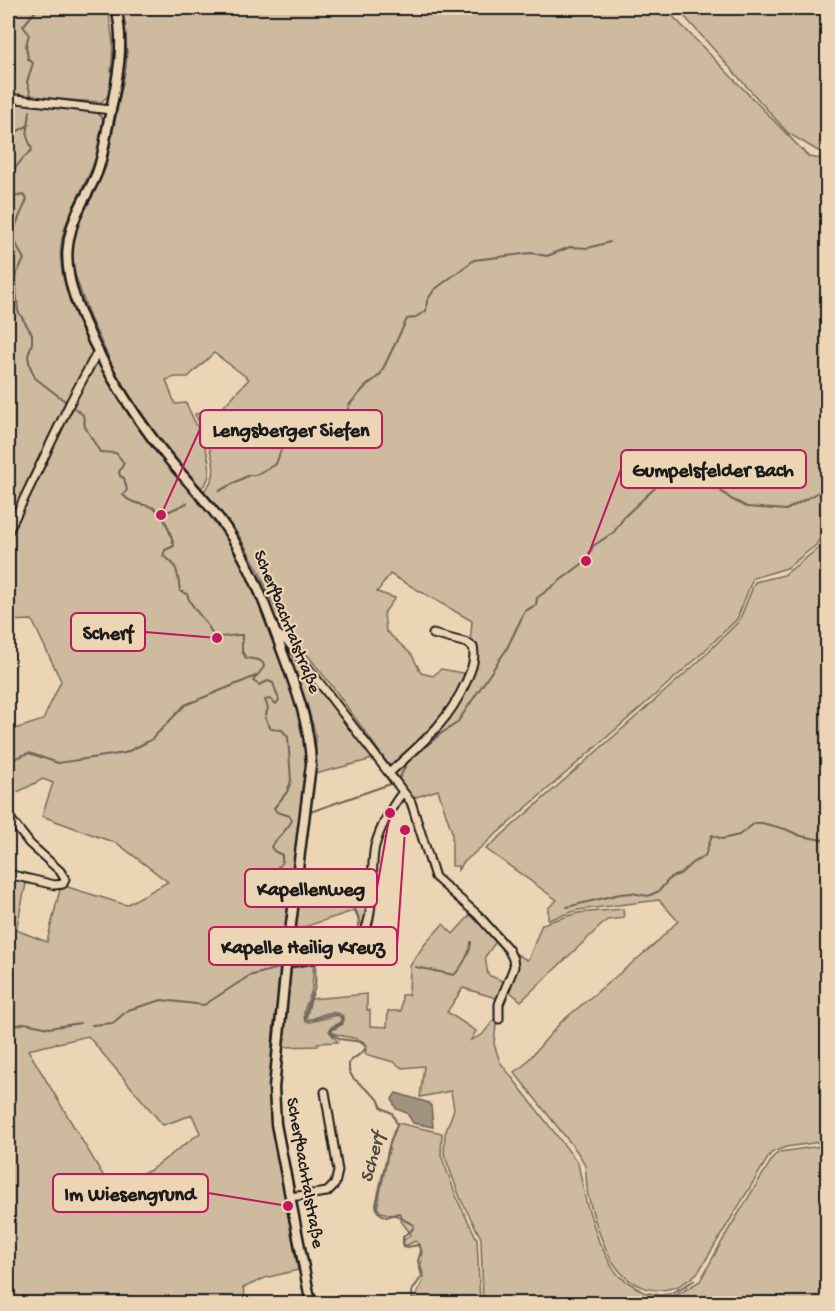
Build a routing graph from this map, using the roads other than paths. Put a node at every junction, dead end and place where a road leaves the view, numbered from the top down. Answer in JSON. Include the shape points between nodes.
{"nodes":[{"id":1,"x":116,"y":8,"type":"edge"},
{"id":2,"x":8,"y":98,"type":"edge"},
{"id":3,"x":111,"y":110,"type":"junction"},
{"id":4,"x":98,"y":351,"type":"junction"},
{"id":5,"x":8,"y":532,"type":"edge"},
{"id":6,"x":276,"y":633,"type":"junction"},
{"id":7,"x":434,"y":634,"type":"dead end"},
{"id":8,"x":389,"y":773,"type":"junction"},
{"id":9,"x":403,"y":792,"type":"junction"},
{"id":10,"x":8,"y":816,"type":"edge"},
{"id":11,"x":8,"y":874,"type":"edge"},
{"id":12,"x":286,"y":964,"type":"junction"},
{"id":13,"x":499,"y":1019,"type":"dead end"},
{"id":14,"x":325,"y":1092,"type":"dead end"},
{"id":15,"x":291,"y":1197,"type":"junction"},
{"id":16,"x":311,"y":1304,"type":"edge"}],
"edges":[{"from":1,"to":3,"type":"main road","name":"Scherfbachtalstraße","via":[[121,58]]},
{"from":2,"to":3,"type":"street"},
{"from":3,"to":4,"type":"main road","name":"Scherfbachtalstraße","via":[[97,172],[73,221],[66,265],[76,301]]},
{"from":4,"to":5,"type":"street"},
{"from":4,"to":6,"type":"main road","name":"Scherfbachtalstraße","via":[[144,428],[232,537]]},
{"from":6,"to":8,"type":"street","via":[[289,643]]},
{"from":6,"to":12,"type":"main road","name":"Scherfbachtalstraße","via":[[305,717],[311,765]]},
{"from":7,"to":8,"type":"street","via":[[473,647],[474,662],[446,719]]},
{"from":8,"to":9,"type":"street"},
{"from":9,"to":12,"type":"street","via":[[376,844],[369,918],[363,935],[343,951]]},
{"from":9,"to":13,"type":"street","via":[[416,814],[435,877],[478,915],[513,959],[514,967],[499,1004]]},
{"from":10,"to":11,"type":"street","via":[[65,879],[63,884],[55,885]]},
{"from":12,"to":15,"type":"main road","name":"Scherfbachtalstraße","via":[[274,1088],[276,1124]]},
{"from":14,"to":15,"type":"street","via":[[337,1180],[327,1192]]},
{"from":15,"to":16,"type":"main road","name":"Scherfbachtalstraße"}]}
